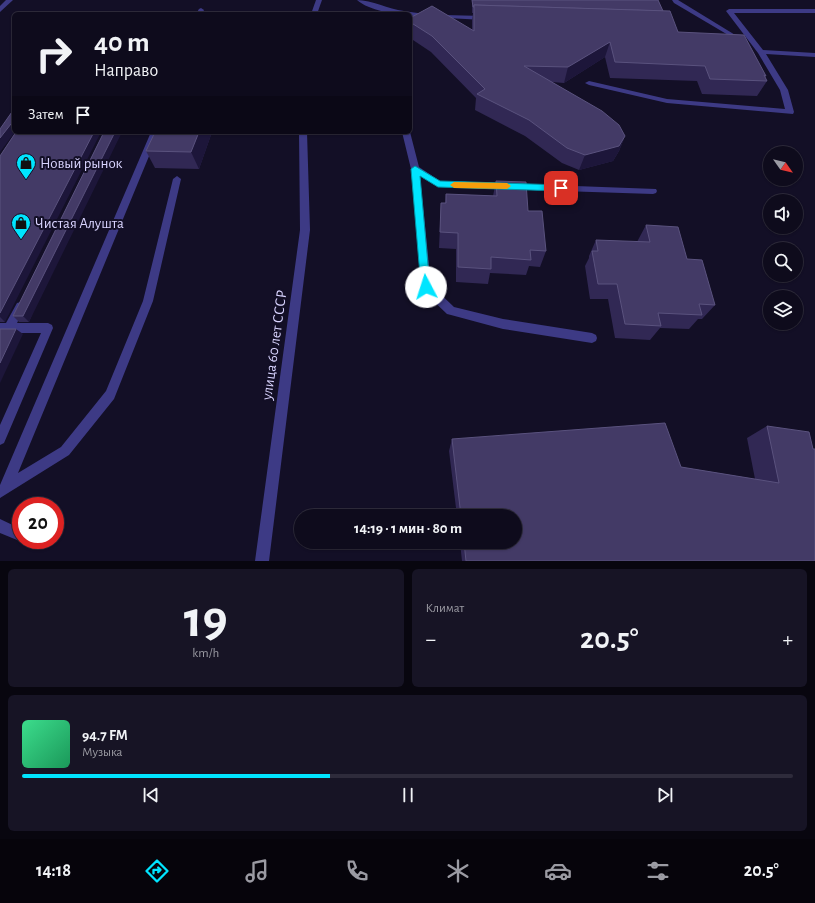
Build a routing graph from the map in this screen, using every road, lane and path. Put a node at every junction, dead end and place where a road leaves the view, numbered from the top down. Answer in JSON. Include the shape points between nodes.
{"nodes":[{"id":1,"x":10,"y":0,"type":"edge"},
{"id":2,"x":319,"y":0,"type":"edge"},
{"id":3,"x":360,"y":0,"type":"edge"},
{"id":4,"x":675,"y":0,"type":"edge"},
{"id":5,"x":0,"y":10,"type":"edge"},
{"id":6,"x":815,"y":11,"type":"edge"},
{"id":7,"x":315,"y":12,"type":"edge"},
{"id":8,"x":388,"y":12,"type":"edge"},
{"id":9,"x":412,"y":14,"type":"edge"},
{"id":10,"x":495,"y":18,"type":"edge"},
{"id":11,"x":761,"y":52,"type":"junction"},
{"id":12,"x":815,"y":55,"type":"edge"},
{"id":13,"x":589,"y":84,"type":"dead end"},
{"id":14,"x":154,"y":134,"type":"edge"},
{"id":15,"x":303,"y":134,"type":"edge"},
{"id":16,"x":406,"y":134,"type":"edge"},
{"id":17,"x":415,"y":169,"type":"junction"},
{"id":18,"x":177,"y":179,"type":"dead end"},
{"id":19,"x":653,"y":191,"type":"dead end"},
{"id":20,"x":24,"y":300,"type":"edge"},
{"id":21,"x":5,"y":327,"type":"edge"},
{"id":22,"x":592,"y":338,"type":"dead end"},
{"id":23,"x":0,"y":439,"type":"edge"},
{"id":24,"x":3,"y":490,"type":"edge"},
{"id":25,"x":0,"y":526,"type":"edge"},
{"id":26,"x":12,"y":532,"type":"edge"},
{"id":27,"x":262,"y":561,"type":"edge"}],
"edges":[{"from":1,"to":5,"type":"street"},
{"from":2,"to":7,"type":"street"},
{"from":3,"to":8,"type":"street"},
{"from":4,"to":11,"type":"street"},
{"from":6,"to":11,"type":"street","via":[[729,11]]},
{"from":9,"to":10,"type":"street"},
{"from":11,"to":12,"type":"street"},
{"from":11,"to":13,"type":"street","via":[[784,90],[790,112],[667,101]]},
{"from":14,"to":24,"type":"street"},
{"from":15,"to":27,"type":"street","name":"улица 60 лет СССР","via":[[305,230]]},
{"from":16,"to":17,"type":"street"},
{"from":17,"to":19,"type":"street","via":[[438,184]]},
{"from":17,"to":22,"type":"street","via":[[426,287],[451,311],[503,324]]},
{"from":18,"to":24,"type":"street","via":[[148,301],[110,395],[65,451]]},
{"from":20,"to":21,"type":"street"},
{"from":21,"to":23,"type":"street","via":[[48,328]]},
{"from":25,"to":26,"type":"street"}]}
